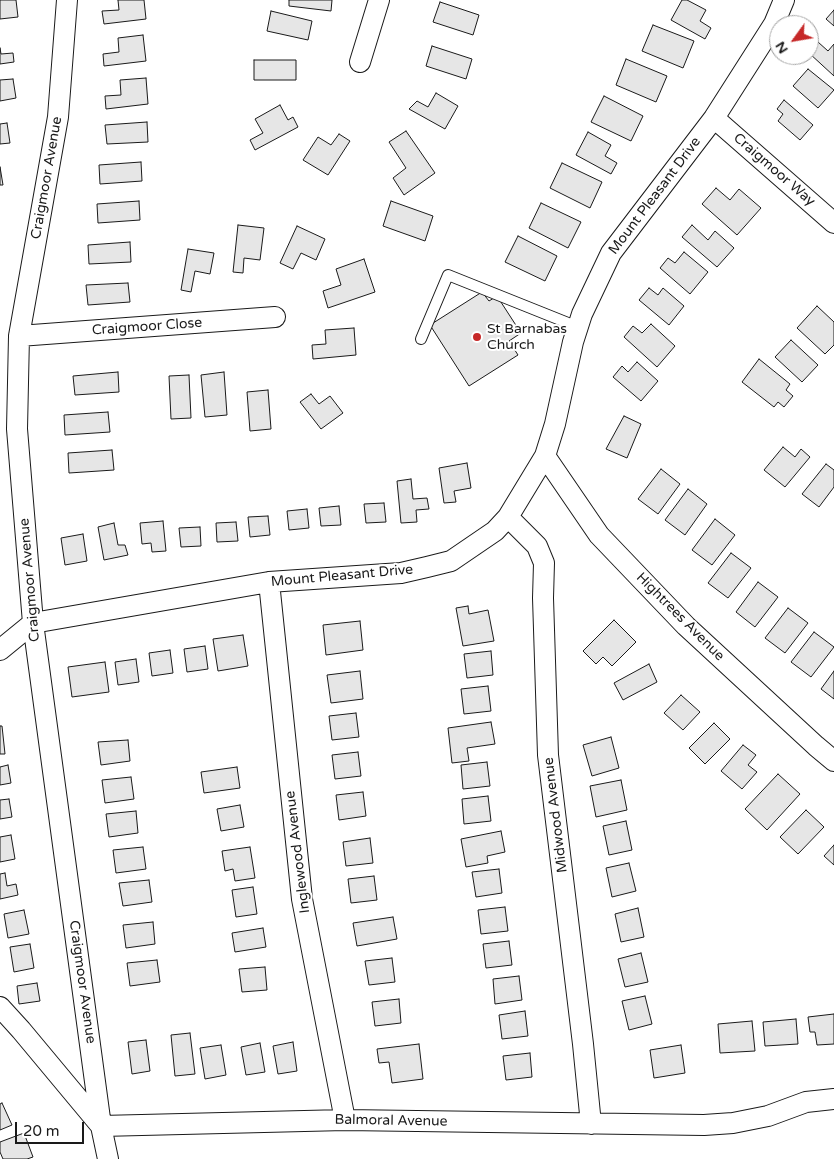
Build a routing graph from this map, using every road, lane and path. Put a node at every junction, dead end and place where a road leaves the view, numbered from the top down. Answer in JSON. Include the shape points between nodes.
{"nodes":[{"id":1,"x":66,"y":0,"type":"edge"},
{"id":2,"x":379,"y":0,"type":"edge"},
{"id":3,"x":784,"y":0,"type":"edge"},
{"id":4,"x":360,"y":62,"type":"dead end"},
{"id":5,"x":714,"y":118,"type":"junction"},
{"id":6,"x":834,"y":223,"type":"edge"},
{"id":7,"x":275,"y":317,"type":"dead end"},
{"id":8,"x":578,"y":326,"type":"junction"},
{"id":9,"x":19,"y":336,"type":"junction"},
{"id":10,"x":421,"y":339,"type":"dead end"},
{"id":11,"x":545,"y":456,"type":"junction"},
{"id":12,"x":508,"y":517,"type":"junction"},
{"id":13,"x":269,"y":582,"type":"junction"},
{"id":14,"x":33,"y":623,"type":"junction"},
{"id":15,"x":0,"y":650,"type":"edge"},
{"id":16,"x":834,"y":760,"type":"edge"},
{"id":17,"x":0,"y":1007,"type":"edge"},
{"id":18,"x":834,"y":1099,"type":"edge"},
{"id":19,"x":345,"y":1120,"type":"junction"},
{"id":20,"x":591,"y":1124,"type":"junction"},
{"id":21,"x":101,"y":1126,"type":"junction"},
{"id":22,"x":108,"y":1159,"type":"edge"}],
"edges":[{"from":1,"to":9,"type":"street","name":"Craigmoor Avenue","via":[[58,117]]},
{"from":2,"to":4,"type":"street"},
{"from":3,"to":5,"type":"street","name":"Mount Pleasant Drive","via":[[774,24]]},
{"from":5,"to":6,"type":"street","name":"Craigmoor Way"},
{"from":5,"to":8,"type":"street","name":"Mount Pleasant Drive","via":[[611,253]]},
{"from":7,"to":9,"type":"street","name":"Craigmoor Close"},
{"from":8,"to":10,"type":"lane","via":[[448,275]]},
{"from":8,"to":11,"type":"street","name":"Mount Pleasant Drive"},
{"from":9,"to":14,"type":"street","name":"Craigmoor Avenue","via":[[17,429]]},
{"from":11,"to":12,"type":"street","name":"Mount Pleasant Drive"},
{"from":11,"to":16,"type":"street","name":"Hightrees Avenue","via":[[599,535],[686,626]]},
{"from":12,"to":13,"type":"street","name":"Mount Pleasant Drive","via":[[495,531],[451,561],[401,573]]},
{"from":12,"to":20,"type":"street","name":"Midwood Avenue","via":[[537,546],[544,563],[548,755]]},
{"from":13,"to":14,"type":"street","name":"Mount Pleasant Drive"},
{"from":13,"to":19,"type":"street","name":"Inglewood Avenue","via":[[302,898]]},
{"from":14,"to":15,"type":"street","name":"Mount Pleasant Drive"},
{"from":14,"to":21,"type":"street","name":"Craigmoor Avenue"},
{"from":17,"to":21,"type":"street"},
{"from":18,"to":20,"type":"street","name":"Balmoral Avenue","via":[[806,1102],[768,1116],[733,1123]]},
{"from":19,"to":20,"type":"street","name":"Balmoral Avenue"},
{"from":19,"to":21,"type":"street","name":"Balmoral Avenue"},
{"from":21,"to":22,"type":"street","name":"Craigmoor Avenue"}]}
